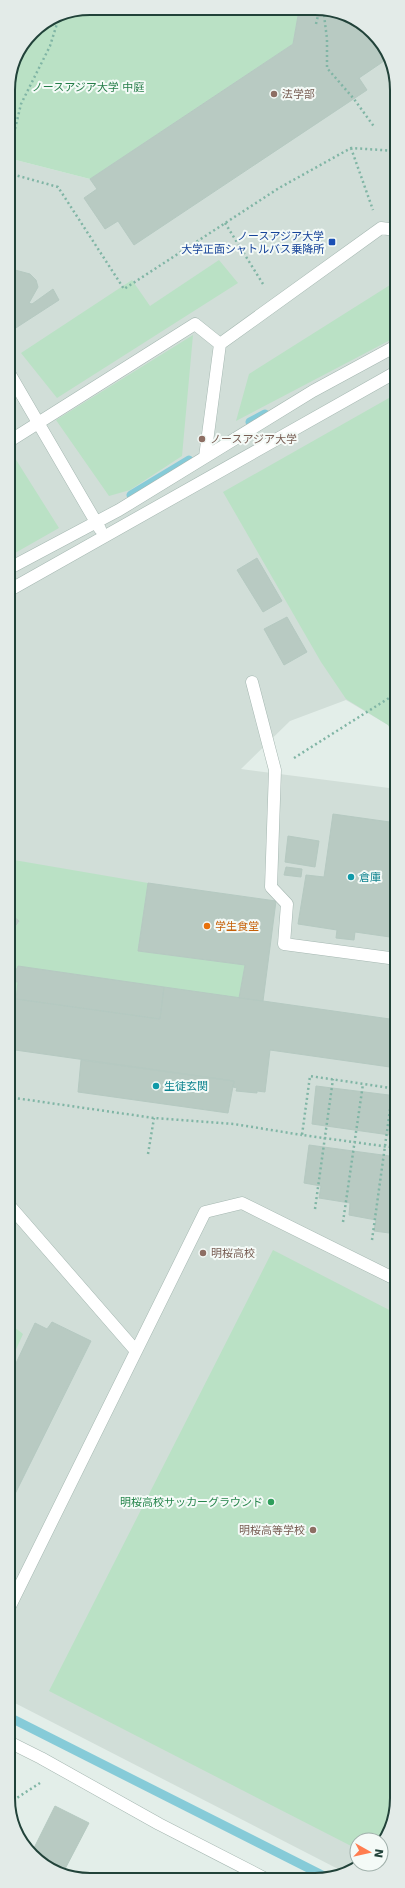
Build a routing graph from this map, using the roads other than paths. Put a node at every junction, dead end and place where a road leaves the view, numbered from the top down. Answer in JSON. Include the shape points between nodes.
{"nodes":[{"id":1,"x":390,"y":229,"type":"edge"},
{"id":2,"x":220,"y":344,"type":"junction"},
{"id":3,"x":390,"y":349,"type":"edge"},
{"id":4,"x":390,"y":375,"type":"edge"},
{"id":5,"x":15,"y":383,"type":"edge"},
{"id":6,"x":39,"y":422,"type":"junction"},
{"id":7,"x":15,"y":437,"type":"edge"},
{"id":8,"x":205,"y":457,"type":"junction"},
{"id":9,"x":96,"y":522,"type":"junction"},
{"id":10,"x":104,"y":538,"type":"junction"},
{"id":11,"x":15,"y":565,"type":"edge"},
{"id":12,"x":15,"y":588,"type":"edge"},
{"id":13,"x":252,"y":682,"type":"dead end"},
{"id":14,"x":390,"y":958,"type":"edge"},
{"id":15,"x":15,"y":1211,"type":"edge"},
{"id":16,"x":390,"y":1277,"type":"edge"},
{"id":17,"x":136,"y":1351,"type":"junction"},
{"id":18,"x":15,"y":1596,"type":"edge"},
{"id":19,"x":15,"y":1745,"type":"edge"},
{"id":20,"x":254,"y":1873,"type":"edge"}],
"edges":[{"from":1,"to":2,"type":"street","via":[[381,228]]},
{"from":2,"to":6,"type":"street","via":[[195,324]]},
{"from":2,"to":8,"type":"street"},
{"from":3,"to":8,"type":"street","via":[[313,391]]},
{"from":4,"to":10,"type":"street"},
{"from":5,"to":6,"type":"street"},
{"from":6,"to":7,"type":"street"},
{"from":6,"to":9,"type":"street"},
{"from":8,"to":9,"type":"street"},
{"from":9,"to":10,"type":"street"},
{"from":9,"to":11,"type":"street"},
{"from":10,"to":12,"type":"street"},
{"from":13,"to":14,"type":"street","via":[[275,770],[271,887],[287,904],[284,944]]},
{"from":15,"to":17,"type":"street"},
{"from":16,"to":17,"type":"street","via":[[242,1203],[205,1212]]},
{"from":17,"to":18,"type":"street"},
{"from":19,"to":20,"type":"street","via":[[158,1824]]}]}
